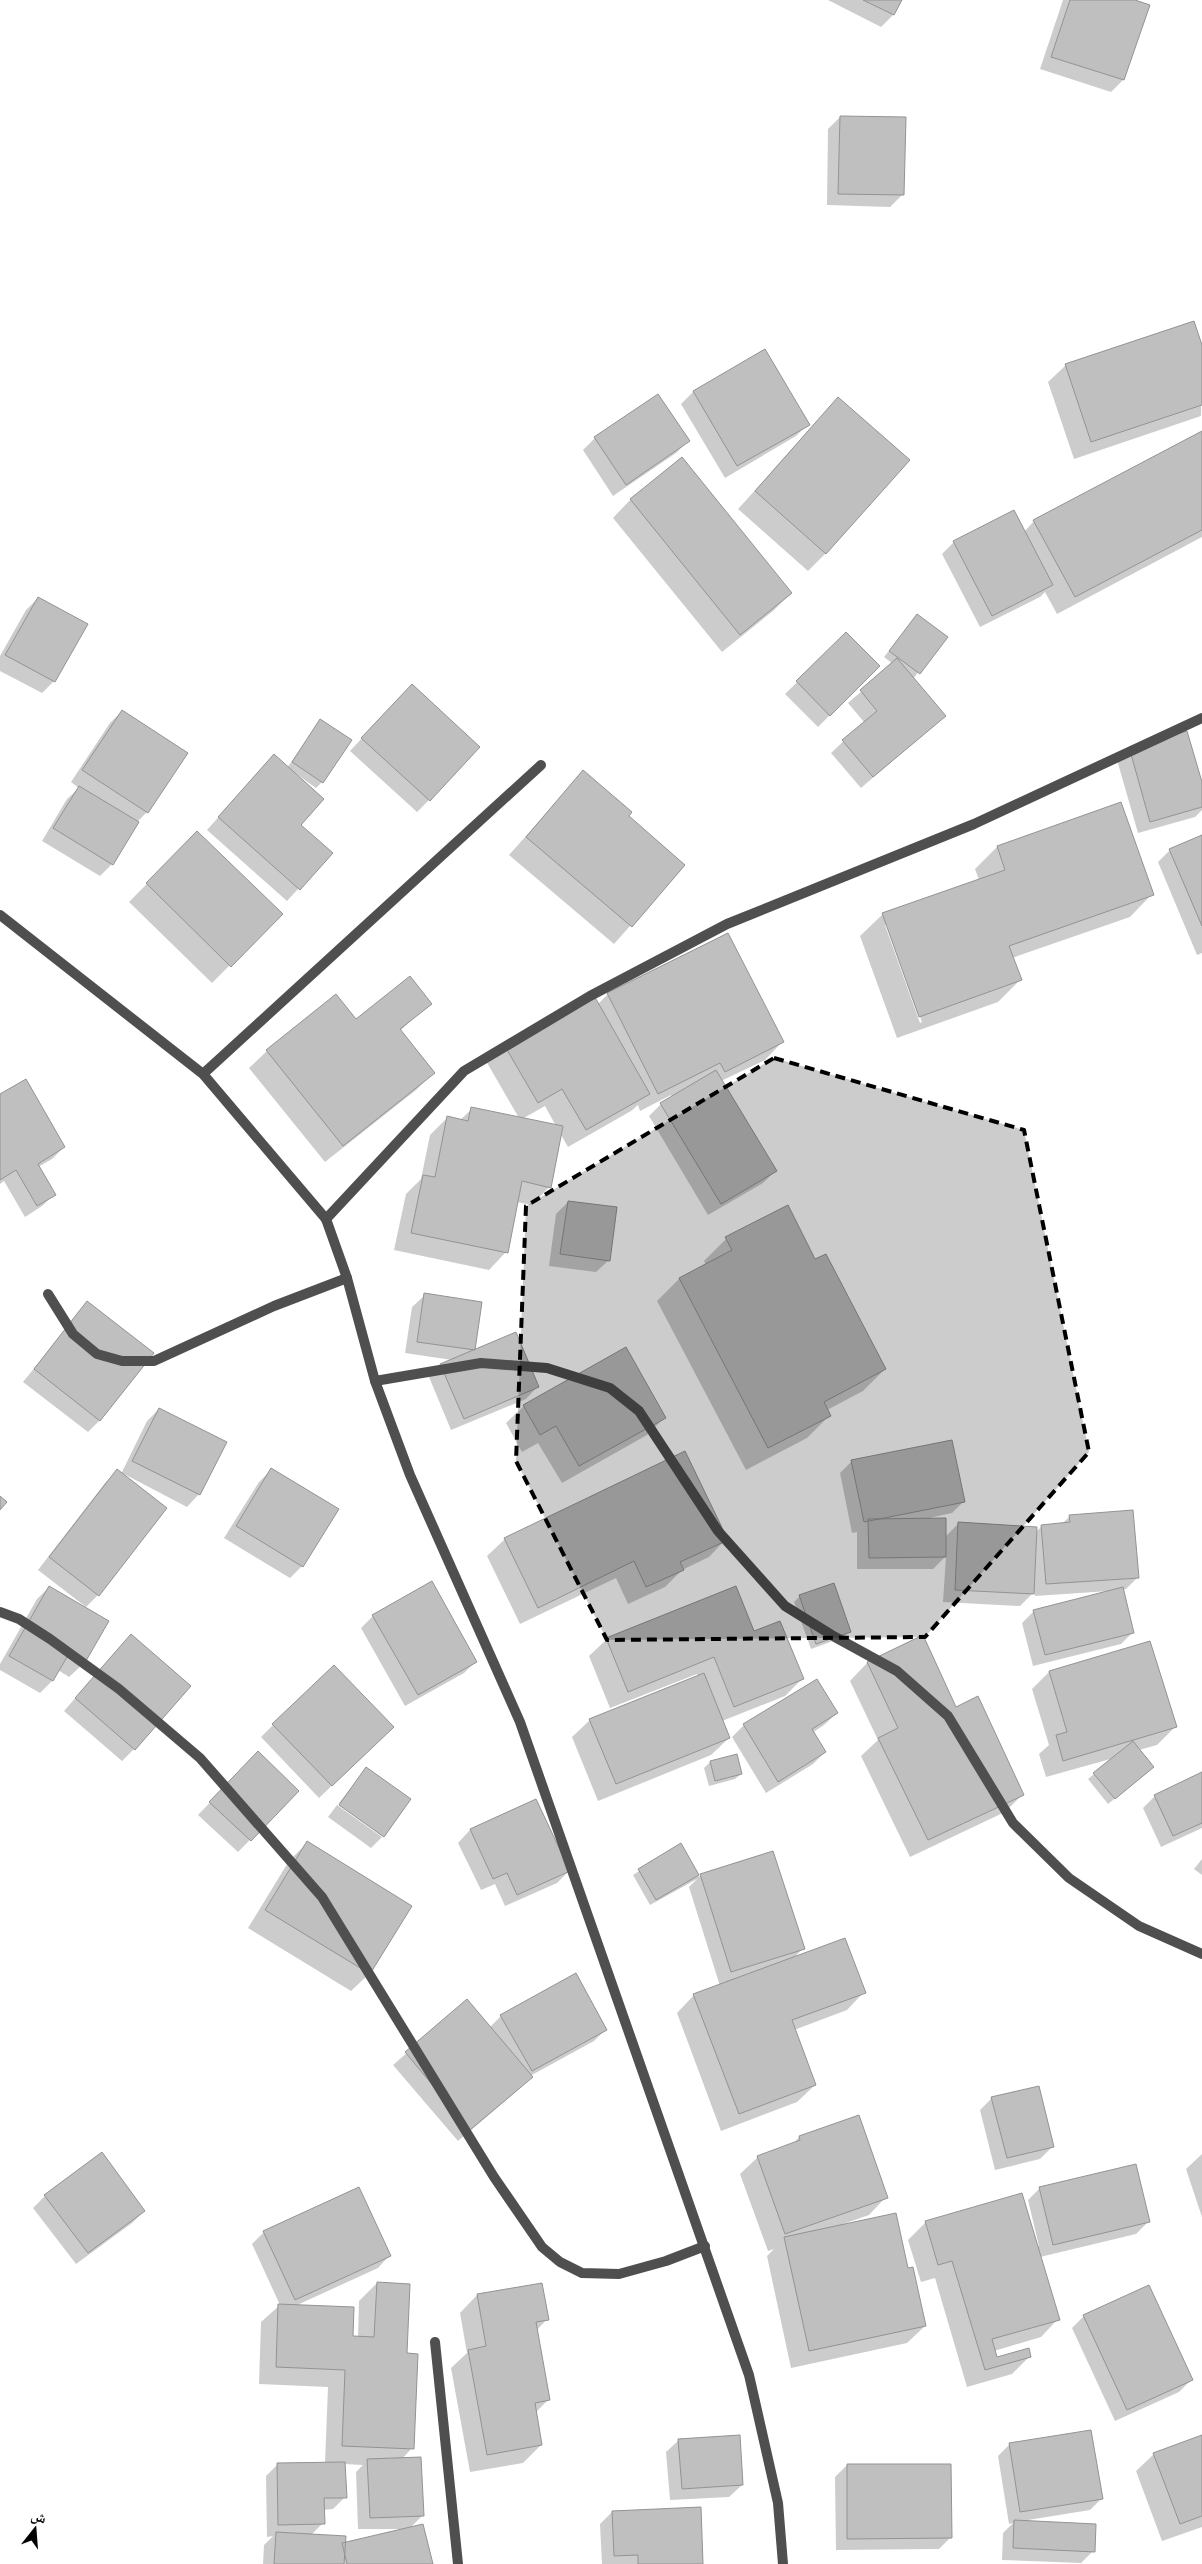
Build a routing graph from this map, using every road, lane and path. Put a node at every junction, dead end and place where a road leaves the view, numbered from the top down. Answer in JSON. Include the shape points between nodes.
{"nodes":[{"id":1,"x":1202,"y":718,"type":"edge"},
{"id":2,"x":541,"y":765,"type":"dead end"},
{"id":3,"x":0,"y":914,"type":"edge"},
{"id":4,"x":203,"y":1074,"type":"junction"},
{"id":5,"x":326,"y":1219,"type":"junction"},
{"id":6,"x":347,"y":1278,"type":"junction"},
{"id":7,"x":48,"y":1294,"type":"dead end"},
{"id":8,"x":375,"y":1381,"type":"junction"},
{"id":9,"x":0,"y":1612,"type":"edge"},
{"id":10,"x":1202,"y":1954,"type":"edge"},
{"id":11,"x":704,"y":2246,"type":"junction"},
{"id":12,"x":435,"y":2342,"type":"dead end"},
{"id":13,"x":458,"y":2564,"type":"edge"},
{"id":14,"x":783,"y":2564,"type":"edge"}],
"edges":[{"from":1,"to":5,"type":"street","via":[[974,824],[727,924],[590,996],[464,1071]]},
{"from":2,"to":4,"type":"street"},
{"from":3,"to":4,"type":"street"},
{"from":4,"to":5,"type":"street"},
{"from":5,"to":6,"type":"street"},
{"from":6,"to":7,"type":"street","via":[[274,1306],[154,1361],[122,1361],[97,1354],[73,1334]]},
{"from":6,"to":8,"type":"street"},
{"from":8,"to":10,"type":"street","via":[[481,1363],[546,1368],[610,1388],[639,1411],[718,1530],[785,1606],[897,1671],[948,1716],[1013,1823],[1069,1878],[1139,1926]]},
{"from":8,"to":11,"type":"street","via":[[410,1475],[520,1722]]},
{"from":9,"to":11,"type":"street","via":[[50,1638],[119,1689],[200,1758],[322,1897],[494,2177],[542,2247],[560,2262],[582,2273],[619,2274]]},
{"from":11,"to":14,"type":"street","via":[[749,2375],[778,2503]]},
{"from":12,"to":13,"type":"street"}]}
